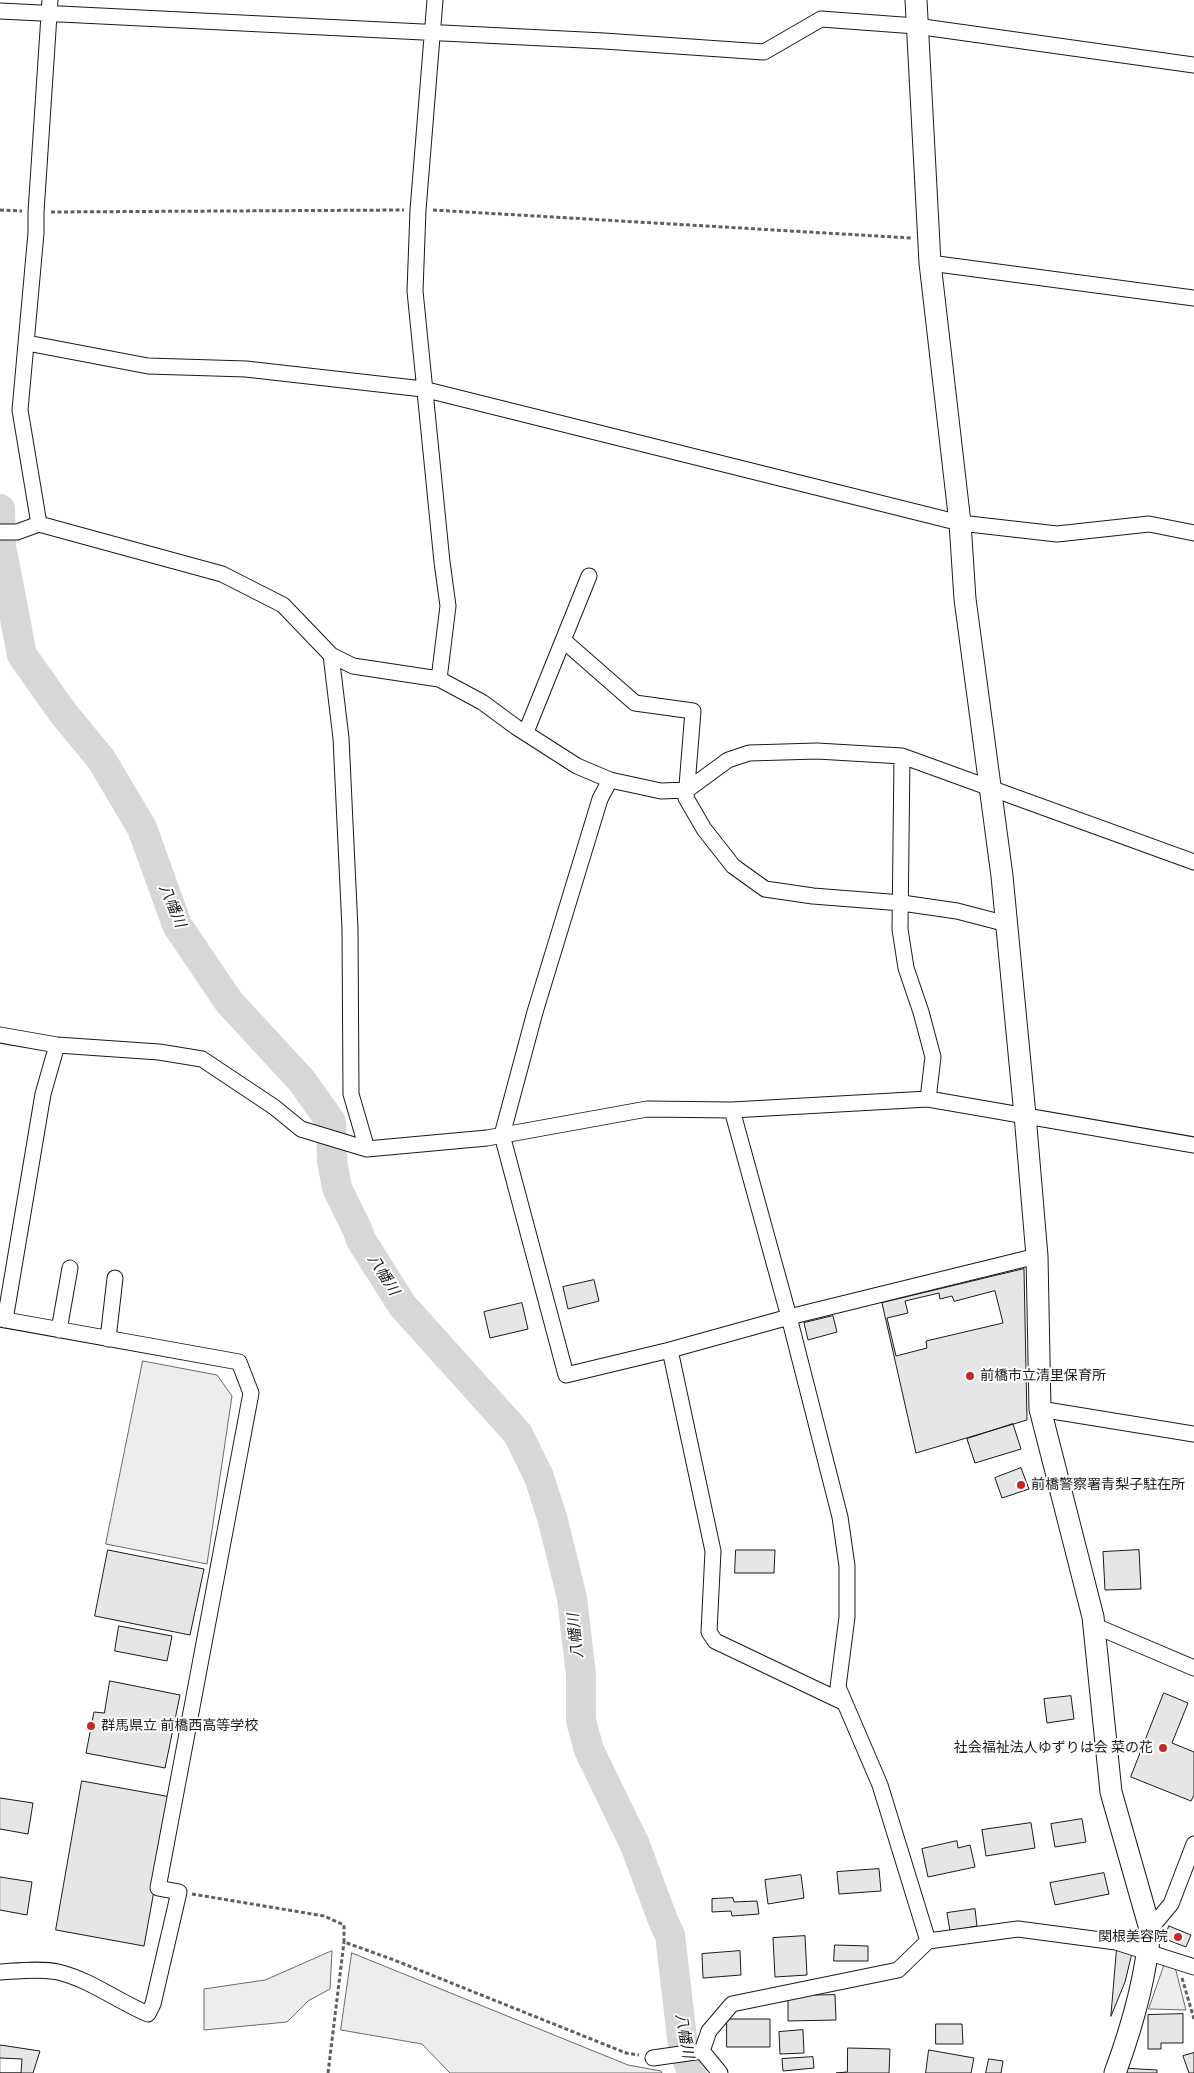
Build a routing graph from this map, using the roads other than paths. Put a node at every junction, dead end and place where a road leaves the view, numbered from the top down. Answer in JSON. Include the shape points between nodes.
{"nodes":[{"id":1,"x":435,"y":0,"type":"edge"},
{"id":2,"x":916,"y":0,"type":"edge"},
{"id":3,"x":50,"y":7,"type":"edge"},
{"id":4,"x":0,"y":11,"type":"edge"},
{"id":5,"x":916,"y":26,"type":"junction"},
{"id":6,"x":433,"y":33,"type":"junction"},
{"id":7,"x":1194,"y":65,"type":"edge"},
{"id":8,"x":930,"y":263,"type":"junction"},
{"id":9,"x":1194,"y":298,"type":"edge"},
{"id":10,"x":27,"y":343,"type":"junction"},
{"id":11,"x":424,"y":389,"type":"junction"},
{"id":12,"x":960,"y":523,"type":"junction"},
{"id":13,"x":39,"y":524,"type":"junction"},
{"id":14,"x":0,"y":532,"type":"edge"},
{"id":15,"x":1194,"y":533,"type":"edge"},
{"id":16,"x":589,"y":576,"type":"dead end"},
{"id":17,"x":563,"y":640,"type":"junction"},
{"id":18,"x":331,"y":655,"type":"junction"},
{"id":19,"x":439,"y":679,"type":"junction"},
{"id":20,"x":526,"y":732,"type":"junction"},
{"id":21,"x":902,"y":756,"type":"junction"},
{"id":22,"x":610,"y":780,"type":"junction"},
{"id":23,"x":991,"y":788,"type":"junction"},
{"id":24,"x":687,"y":790,"type":"junction"},
{"id":25,"x":1194,"y":862,"type":"edge"},
{"id":26,"x":902,"y":903,"type":"junction"},
{"id":27,"x":1007,"y":924,"type":"junction"},
{"id":28,"x":0,"y":1035,"type":"edge"},
{"id":29,"x":57,"y":1046,"type":"junction"},
{"id":30,"x":928,"y":1099,"type":"junction"},
{"id":31,"x":732,"y":1110,"type":"junction"},
{"id":32,"x":1025,"y":1116,"type":"junction"},
{"id":33,"x":502,"y":1135,"type":"junction"},
{"id":34,"x":1194,"y":1145,"type":"edge"},
{"id":35,"x":367,"y":1149,"type":"junction"},
{"id":36,"x":1037,"y":1256,"type":"junction"},
{"id":37,"x":70,"y":1268,"type":"dead end"},
{"id":38,"x":115,"y":1278,"type":"dead end"},
{"id":39,"x":789,"y":1317,"type":"junction"},
{"id":40,"x":2,"y":1320,"type":"edge"},
{"id":41,"x":59,"y":1330,"type":"junction"},
{"id":42,"x":108,"y":1339,"type":"junction"},
{"id":43,"x":670,"y":1350,"type":"junction"},
{"id":44,"x":1040,"y":1409,"type":"junction"},
{"id":45,"x":1194,"y":1434,"type":"edge"},
{"id":46,"x":1093,"y":1625,"type":"junction"},
{"id":47,"x":1194,"y":1668,"type":"edge"},
{"id":48,"x":845,"y":1703,"type":"junction"},
{"id":49,"x":1194,"y":1844,"type":"edge"},
{"id":50,"x":1150,"y":1929,"type":"junction"},
{"id":51,"x":928,"y":1940,"type":"junction"},
{"id":52,"x":1148,"y":1952,"type":"junction"},
{"id":53,"x":1194,"y":1967,"type":"edge"},
{"id":54,"x":0,"y":1972,"type":"edge"},
{"id":55,"x":699,"y":2052,"type":"junction"},
{"id":56,"x":653,"y":2058,"type":"road end"},
{"id":57,"x":720,"y":2073,"type":"edge"},
{"id":58,"x":1115,"y":2073,"type":"edge"}],
"edges":[{"from":1,"to":6,"type":"street"},
{"from":2,"to":5,"type":"street"},
{"from":3,"to":4,"type":"street"},
{"from":3,"to":6,"type":"street"},
{"from":3,"to":10,"type":"street"},
{"from":5,"to":6,"type":"street","via":[[821,19],[764,52]]},
{"from":5,"to":7,"type":"street"},
{"from":5,"to":8,"type":"street"},
{"from":6,"to":11,"type":"street","via":[[418,210],[415,291]]},
{"from":8,"to":9,"type":"street"},
{"from":8,"to":12,"type":"street"},
{"from":10,"to":11,"type":"street","via":[[148,366],[246,369]]},
{"from":10,"to":13,"type":"street","via":[[20,410]]},
{"from":11,"to":12,"type":"street"},
{"from":11,"to":19,"type":"street","via":[[448,606]]},
{"from":12,"to":15,"type":"street","via":[[1057,534],[1149,524]]},
{"from":12,"to":23,"type":"street","via":[[966,599]]},
{"from":13,"to":14,"type":"street","via":[[17,532]]},
{"from":13,"to":18,"type":"street","via":[[222,574],[283,605]]},
{"from":16,"to":17,"type":"street"},
{"from":17,"to":20,"type":"street"},
{"from":17,"to":24,"type":"street","via":[[635,703],[693,710]]},
{"from":18,"to":19,"type":"street","via":[[353,666]]},
{"from":18,"to":35,"type":"street","via":[[340,738],[350,929],[351,1094]]},
{"from":19,"to":20,"type":"street","via":[[482,702]]},
{"from":20,"to":22,"type":"street","via":[[577,766]]},
{"from":21,"to":23,"type":"street"},
{"from":21,"to":24,"type":"street","via":[[817,751],[749,753],[728,760]]},
{"from":21,"to":26,"type":"street"},
{"from":22,"to":24,"type":"street","via":[[661,790]]},
{"from":22,"to":33,"type":"street","via":[[600,799],[540,993]]},
{"from":23,"to":25,"type":"street"},
{"from":23,"to":27,"type":"street"},
{"from":24,"to":26,"type":"street","via":[[686,798],[704,829],[733,866],[765,889]]},
{"from":26,"to":27,"type":"street","via":[[957,911]]},
{"from":26,"to":30,"type":"street","via":[[900,929],[906,968],[933,1058]]},
{"from":27,"to":32,"type":"street"},
{"from":28,"to":29,"type":"street"},
{"from":29,"to":35,"type":"street","via":[[160,1052],[202,1059],[274,1106],[301,1129]]},
{"from":29,"to":40,"type":"street","via":[[43,1094]]},
{"from":30,"to":31,"type":"street"},
{"from":30,"to":32,"type":"street"},
{"from":31,"to":33,"type":"street","via":[[646,1109]]},
{"from":31,"to":39,"type":"street"},
{"from":32,"to":34,"type":"street"},
{"from":32,"to":36,"type":"street"},
{"from":33,"to":35,"type":"street"},
{"from":33,"to":43,"type":"street","via":[[566,1376]]},
{"from":36,"to":39,"type":"street"},
{"from":36,"to":44,"type":"street"},
{"from":37,"to":41,"type":"street"},
{"from":38,"to":42,"type":"street"},
{"from":39,"to":43,"type":"street"},
{"from":39,"to":48,"type":"street","via":[[840,1517],[847,1566],[847,1617],[838,1688]]},
{"from":40,"to":41,"type":"street"},
{"from":41,"to":42,"type":"street"},
{"from":42,"to":54,"type":"street","via":[[239,1362],[251,1393],[158,1888],[179,1892],[148,2014],[124,2004],[95,1985],[56,1971]]},
{"from":43,"to":48,"type":"street","via":[[713,1550],[709,1632],[715,1641]]},
{"from":44,"to":45,"type":"street"},
{"from":44,"to":46,"type":"street"},
{"from":46,"to":47,"type":"street"},
{"from":46,"to":50,"type":"street","via":[[1111,1792]]},
{"from":48,"to":51,"type":"street","via":[[880,1785]]},
{"from":49,"to":50,"type":"street","via":[[1171,1904]]},
{"from":50,"to":52,"type":"street"},
{"from":51,"to":52,"type":"street","via":[[1018,1929],[1116,1942]]},
{"from":51,"to":55,"type":"street","via":[[898,1970],[732,2004],[709,2031]]},
{"from":52,"to":53,"type":"street"},
{"from":52,"to":58,"type":"street","via":[[1134,2015]]},
{"from":55,"to":56,"type":"street"},
{"from":55,"to":57,"type":"street"}]}
